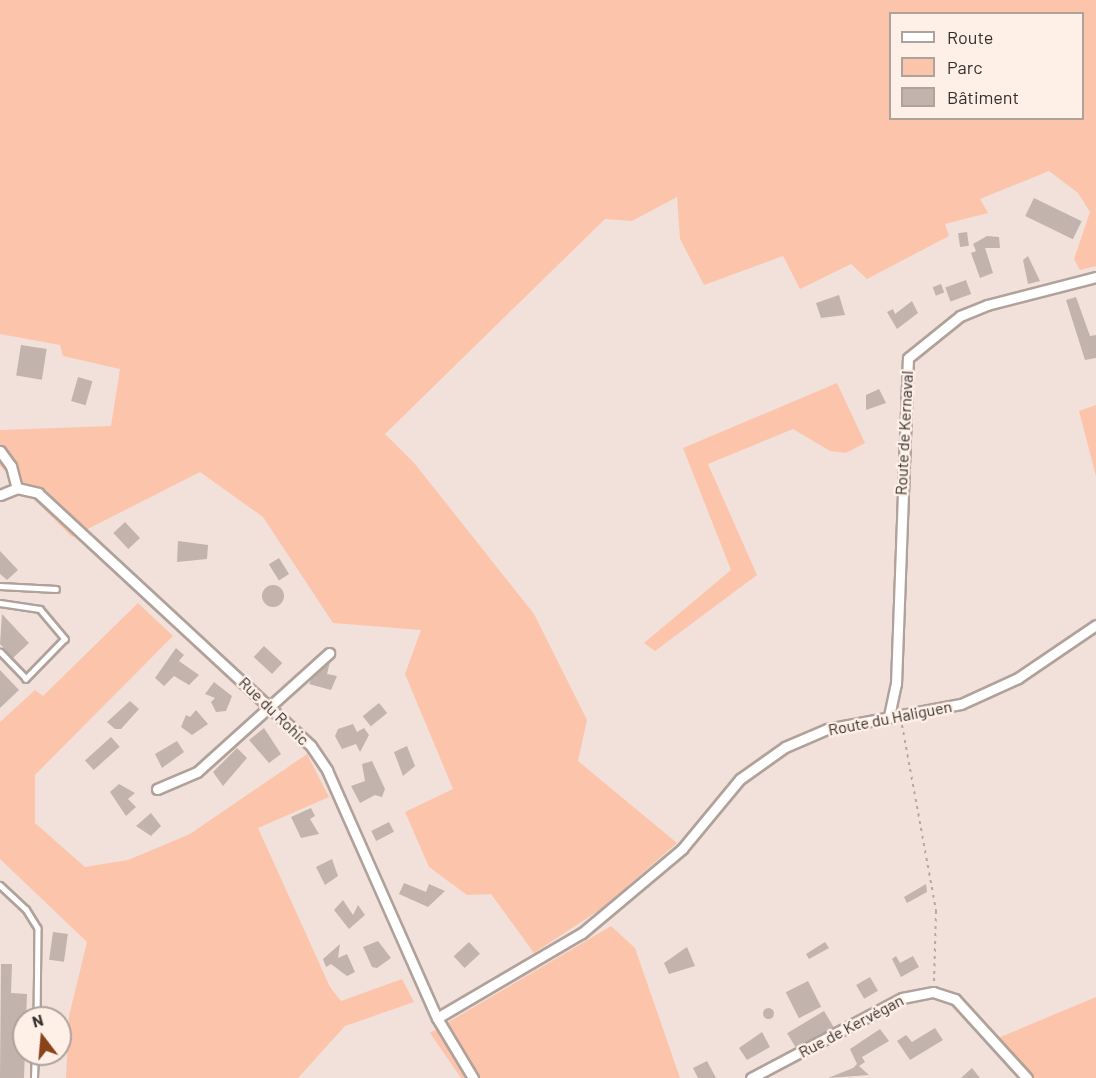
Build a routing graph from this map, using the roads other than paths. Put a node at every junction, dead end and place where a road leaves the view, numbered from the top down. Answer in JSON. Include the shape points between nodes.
{"nodes":[{"id":1,"x":1096,"y":277,"type":"edge"},
{"id":2,"x":0,"y":451,"type":"edge"},
{"id":3,"x":17,"y":488,"type":"junction"},
{"id":4,"x":0,"y":495,"type":"edge"},
{"id":5,"x":0,"y":586,"type":"edge"},
{"id":6,"x":56,"y":589,"type":"dead end"},
{"id":7,"x":0,"y":603,"type":"edge"},
{"id":8,"x":1096,"y":625,"type":"edge"},
{"id":9,"x":0,"y":652,"type":"edge"},
{"id":10,"x":329,"y":653,"type":"dead end"},
{"id":11,"x":270,"y":705,"type":"junction"},
{"id":12,"x":889,"y":716,"type":"junction"},
{"id":13,"x":157,"y":789,"type":"dead end"},
{"id":14,"x":0,"y":885,"type":"edge"},
{"id":15,"x":37,"y":1006,"type":"edge"},
{"id":16,"x":437,"y":1018,"type":"junction"},
{"id":17,"x":1023,"y":1077,"type":"edge"},
{"id":18,"x":473,"y":1078,"type":"edge"},
{"id":19,"x":751,"y":1078,"type":"edge"}],
"edges":[{"from":1,"to":12,"type":"street","name":"Route de Kernaval","via":[[987,305],[960,316],[908,358],[897,684]]},
{"from":2,"to":3,"type":"street","via":[[11,466]]},
{"from":3,"to":4,"type":"street"},
{"from":3,"to":11,"type":"street","name":"Rue du Rohic","via":[[38,494]]},
{"from":5,"to":6,"type":"lane"},
{"from":7,"to":9,"type":"lane","via":[[40,609],[65,639],[26,679]]},
{"from":8,"to":12,"type":"street","name":"Route du Haliguen","via":[[1018,678],[961,704]]},
{"from":10,"to":11,"type":"street"},
{"from":11,"to":13,"type":"street","via":[[197,772]]},
{"from":11,"to":16,"type":"street","name":"Rue du Rohic","via":[[311,747],[327,770]]},
{"from":12,"to":16,"type":"street","name":"Route du Haliguen","via":[[827,729],[785,747],[740,779],[682,849],[582,933]]},
{"from":14,"to":15,"type":"lane","via":[[26,909],[38,928]]},
{"from":16,"to":18,"type":"street","name":"Rue du Rohic"},
{"from":17,"to":19,"type":"street","name":"Rue de Kervégan","via":[[955,999],[933,992],[902,998]]}]}
